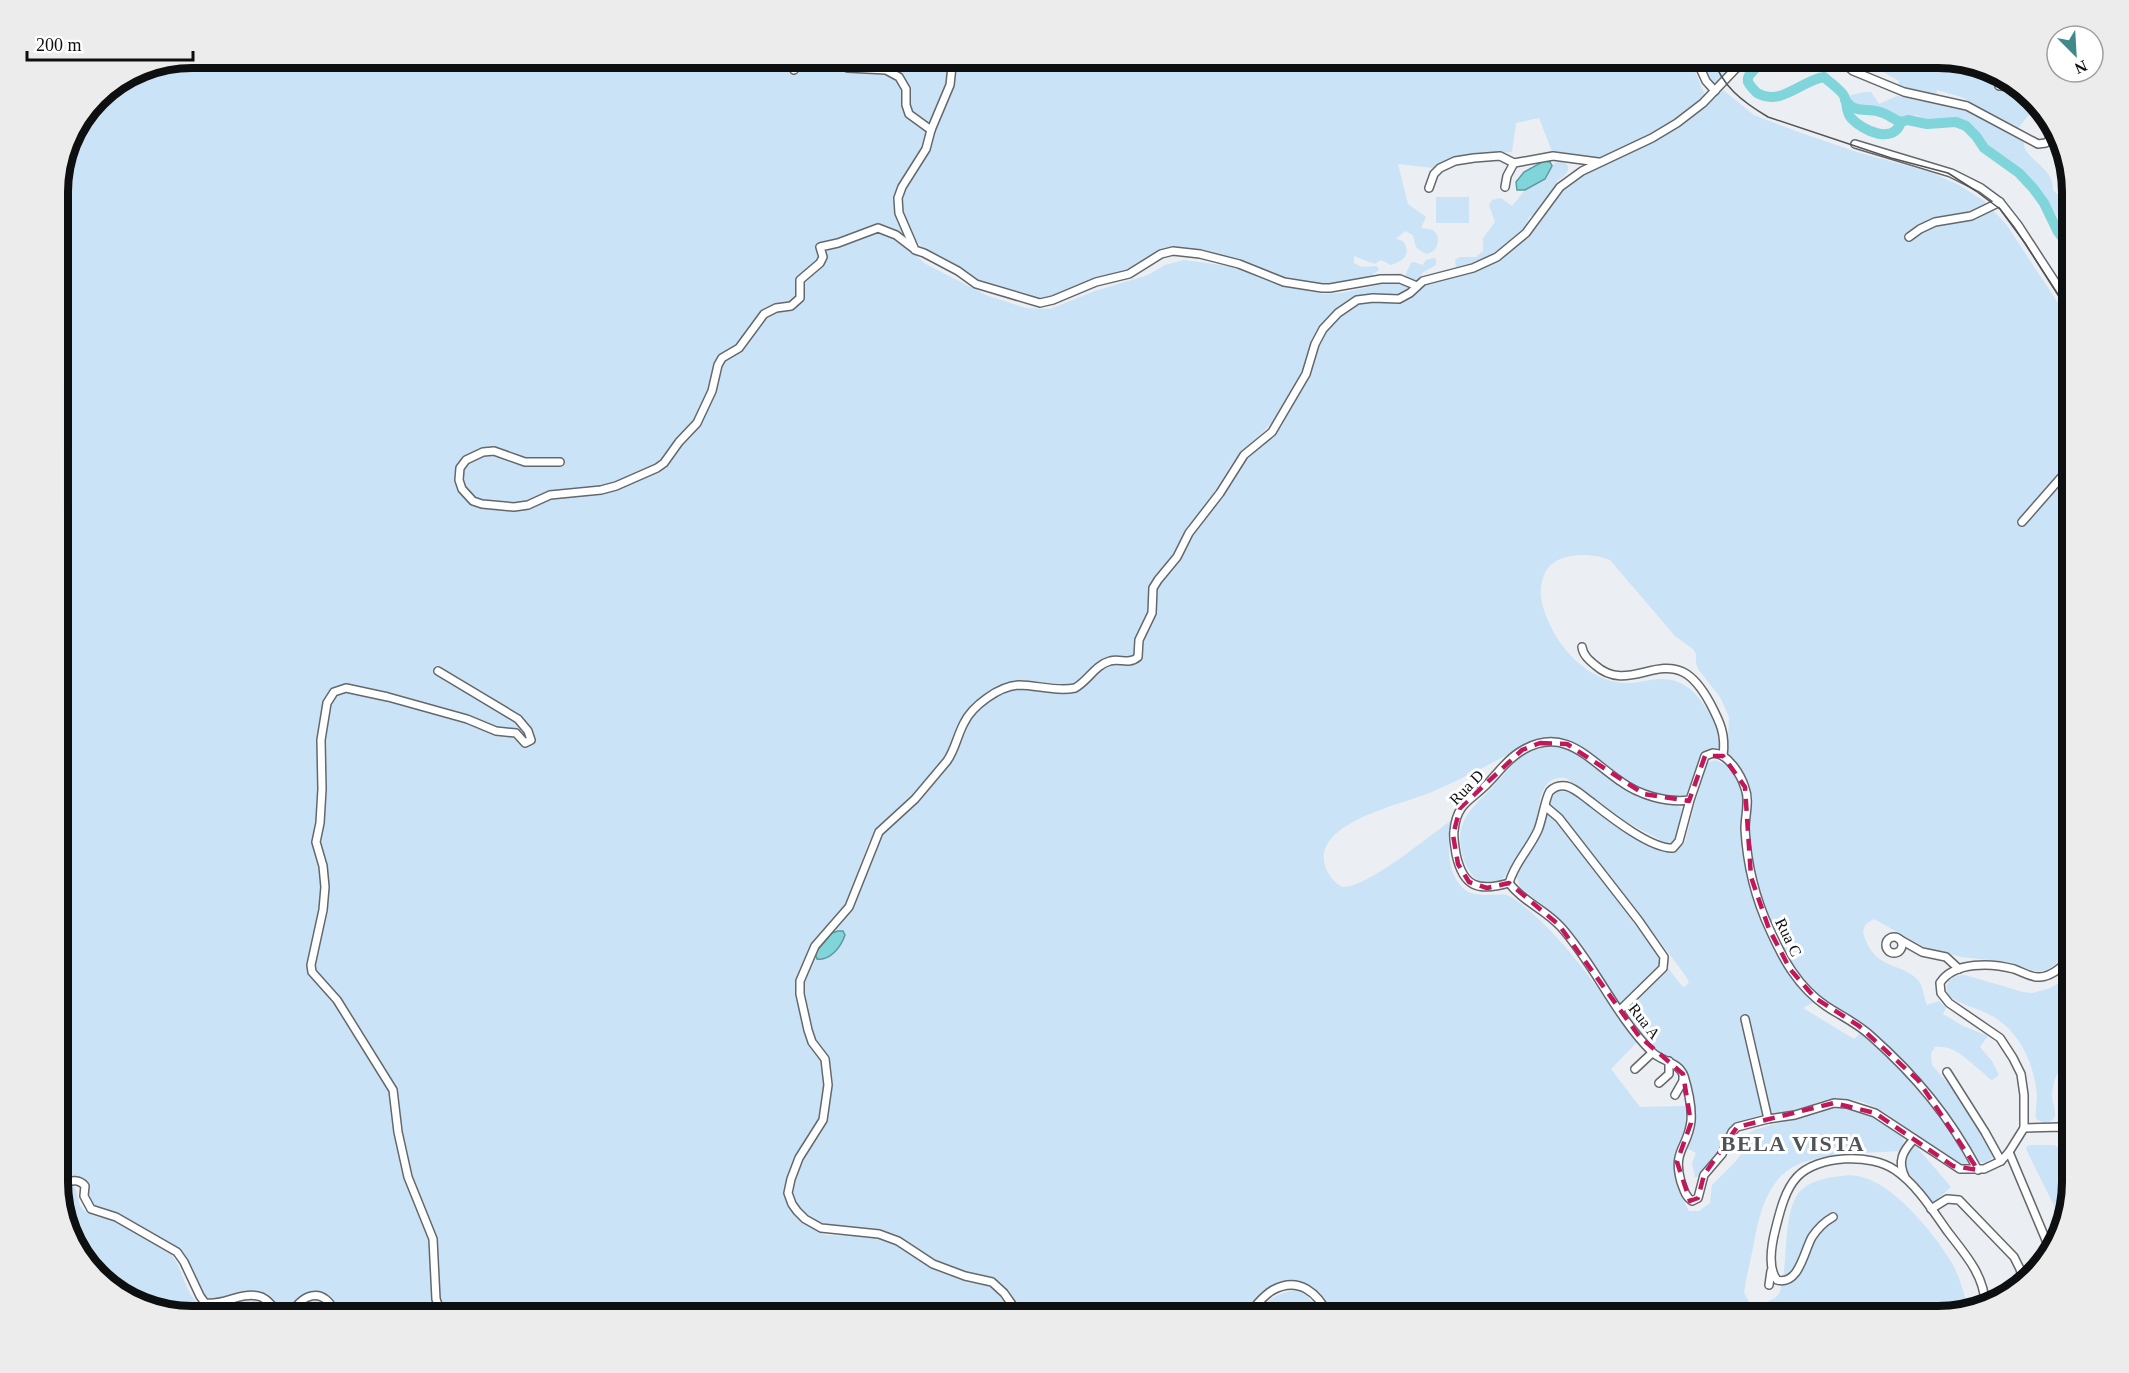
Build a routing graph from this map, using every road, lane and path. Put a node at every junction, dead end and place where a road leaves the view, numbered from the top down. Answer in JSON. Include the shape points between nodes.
{"nodes":[{"id":1,"x":848,"y":68,"type":"edge"},
{"id":2,"x":952,"y":68,"type":"edge"},
{"id":3,"x":1700,"y":68,"type":"edge"},
{"id":4,"x":1736,"y":68,"type":"edge"},
{"id":5,"x":1849,"y":68,"type":"edge"},
{"id":6,"x":1999,"y":86,"type":"dead end"},
{"id":7,"x":2003,"y":86,"type":"edge"},
{"id":8,"x":1715,"y":91,"type":"junction"},
{"id":9,"x":931,"y":130,"type":"junction"},
{"id":10,"x":2050,"y":139,"type":"edge"},
{"id":11,"x":1855,"y":144,"type":"dead end"},
{"id":12,"x":1604,"y":161,"type":"junction"},
{"id":13,"x":1514,"y":163,"type":"junction"},
{"id":14,"x":1504,"y":187,"type":"dead end"},
{"id":15,"x":1430,"y":188,"type":"dead end"},
{"id":16,"x":2000,"y":202,"type":"junction"},
{"id":17,"x":1909,"y":237,"type":"dead end"},
{"id":18,"x":915,"y":250,"type":"junction"},
{"id":19,"x":1417,"y":286,"type":"junction"},
{"id":20,"x":2062,"y":293,"type":"edge"},
{"id":21,"x":560,"y":462,"type":"dead end"},
{"id":22,"x":2062,"y":476,"type":"edge"},
{"id":23,"x":2022,"y":522,"type":"dead end"},
{"id":24,"x":1582,"y":647,"type":"dead end"},
{"id":25,"x":438,"y":671,"type":"dead end"},
{"id":26,"x":1723,"y":756,"type":"junction"},
{"id":27,"x":1690,"y":800,"type":"junction"},
{"id":28,"x":1546,"y":807,"type":"junction"},
{"id":29,"x":1509,"y":883,"type":"junction"},
{"id":30,"x":1899,"y":939,"type":"dead end"},
{"id":31,"x":2062,"y":965,"type":"edge"},
{"id":32,"x":1959,"y":969,"type":"junction"},
{"id":33,"x":1620,"y":1010,"type":"junction"},
{"id":34,"x":1745,"y":1019,"type":"dead end"},
{"id":35,"x":1652,"y":1053,"type":"junction"},
{"id":36,"x":1668,"y":1061,"type":"junction"},
{"id":37,"x":1635,"y":1069,"type":"dead end"},
{"id":38,"x":1947,"y":1071,"type":"dead end"},
{"id":39,"x":1683,"y":1074,"type":"junction"},
{"id":40,"x":1659,"y":1083,"type":"dead end"},
{"id":41,"x":1675,"y":1095,"type":"dead end"},
{"id":42,"x":1768,"y":1119,"type":"junction"},
{"id":43,"x":2062,"y":1127,"type":"edge"},
{"id":44,"x":2024,"y":1128,"type":"junction"},
{"id":45,"x":1914,"y":1139,"type":"junction"},
{"id":46,"x":2009,"y":1152,"type":"junction"},
{"id":47,"x":2001,"y":1161,"type":"junction"},
{"id":48,"x":1978,"y":1170,"type":"junction"},
{"id":49,"x":68,"y":1181,"type":"edge"},
{"id":50,"x":1912,"y":1185,"type":"junction"},
{"id":51,"x":1931,"y":1209,"type":"junction"},
{"id":52,"x":1833,"y":1217,"type":"dead end"},
{"id":53,"x":2046,"y":1241,"type":"edge"},
{"id":54,"x":1771,"y":1268,"type":"junction"},
{"id":55,"x":2021,"y":1273,"type":"edge"},
{"id":56,"x":1769,"y":1285,"type":"dead end"},
{"id":57,"x":1984,"y":1296,"type":"edge"},
{"id":58,"x":272,"y":1306,"type":"edge"},
{"id":59,"x":297,"y":1306,"type":"edge"},
{"id":60,"x":333,"y":1306,"type":"edge"},
{"id":61,"x":438,"y":1306,"type":"edge"},
{"id":62,"x":1013,"y":1306,"type":"edge"},
{"id":63,"x":1256,"y":1306,"type":"edge"},
{"id":64,"x":1323,"y":1306,"type":"edge"}],
"edges":[{"from":1,"to":9,"type":"street","via":[[886,70],[899,77],[906,89],[909,114]]},
{"from":2,"to":9,"type":"street","via":[[950,85]]},
{"from":3,"to":8,"type":"street"},
{"from":4,"to":8,"type":"street"},
{"from":5,"to":10,"type":"street","via":[[1904,92],[1967,106],[2038,144]]},
{"from":6,"to":7,"type":"street"},
{"from":8,"to":12,"type":"street","via":[[1664,132]]},
{"from":9,"to":18,"type":"street","via":[[922,158],[897,201]]},
{"from":11,"to":16,"type":"street","via":[[1958,176]]},
{"from":12,"to":13,"type":"street","via":[[1552,156]]},
{"from":12,"to":19,"type":"street","via":[[1560,187],[1526,233],[1497,257]]},
{"from":13,"to":14,"type":"street"},
{"from":13,"to":15,"type":"street","via":[[1494,156],[1455,161],[1434,174]]},
{"from":16,"to":17,"type":"street","via":[[1971,216],[1935,222]]},
{"from":16,"to":20,"type":"street"},
{"from":18,"to":19,"type":"street","via":[[976,284],[1040,303],[1129,274],[1173,251],[1239,264],[1284,282],[1322,288],[1381,279],[1400,279]]},
{"from":18,"to":21,"type":"street","via":[[878,228],[820,247],[824,257],[799,281],[800,298],[791,306],[765,314],[739,348],[722,358],[698,423],[657,468],[616,486],[550,495],[514,507],[473,501],[459,480],[460,468],[466,460],[483,452],[494,451],[525,462]]},
{"from":19,"to":62,"type":"street","via":[[1399,299],[1374,298],[1351,303],[1323,329],[1312,349],[1306,374],[1280,421],[1244,455],[1153,588],[1153,607],[1139,640],[1138,657],[1130,662],[1106,662],[1075,688],[1009,686],[964,721],[951,755],[915,800],[879,832],[849,907],[815,946],[800,981],[808,1030],[825,1059],[828,1085],[824,1120],[799,1158],[791,1179],[788,1193],[792,1204],[805,1219],[821,1228],[879,1234],[940,1267],[988,1280]]},
{"from":22,"to":23,"type":"street"},
{"from":24,"to":26,"type":"street","via":[[1598,668],[1612,675],[1683,672],[1703,691],[1718,718],[1725,741]]},
{"from":25,"to":61,"type":"street","via":[[510,713],[531,740],[525,743],[516,733],[496,731],[388,697],[346,688],[334,692],[327,704],[321,740],[322,789],[316,842],[325,887],[311,968],[337,1000],[393,1090],[408,1177],[433,1239]]},
{"from":26,"to":27,"type":"street","via":[[1706,756]]},
{"from":26,"to":48,"type":"street","name":"Rua C","via":[[1745,787],[1751,877],[1769,929],[1790,969],[1804,988],[1859,1026],[1918,1080],[1942,1110]]},
{"from":27,"to":28,"type":"street","via":[[1679,841],[1673,848],[1625,827],[1567,786],[1551,789]]},
{"from":27,"to":29,"type":"street","name":"Rua D","via":[[1644,794],[1620,782],[1585,753],[1567,744],[1548,742],[1531,746],[1514,756],[1460,808],[1455,819],[1454,841],[1465,878],[1481,887]]},
{"from":28,"to":29,"type":"street"},
{"from":28,"to":33,"type":"street","via":[[1560,818],[1664,957],[1663,968]]},
{"from":29,"to":33,"type":"street","name":"Rua A","via":[[1559,925]]},
{"from":30,"to":32,"type":"street","via":[[1926,953],[1946,957]]},
{"from":31,"to":32,"type":"street","via":[[2039,978],[2001,967]]},
{"from":32,"to":44,"type":"street","via":[[1943,978],[1940,990],[1952,1006],[1994,1032],[2009,1051],[2021,1074]]},
{"from":33,"to":35,"type":"street","name":"Rua A"},
{"from":34,"to":42,"type":"street"},
{"from":35,"to":36,"type":"street","name":"Rua A"},
{"from":35,"to":37,"type":"street"},
{"from":36,"to":39,"type":"street","name":"Rua A"},
{"from":36,"to":40,"type":"street","via":[[1669,1074]]},
{"from":38,"to":47,"type":"street"},
{"from":39,"to":41,"type":"street"},
{"from":39,"to":42,"type":"street","via":[[1691,1123],[1677,1162],[1686,1196],[1692,1201],[1698,1198],[1704,1175],[1722,1154],[1734,1129]]},
{"from":42,"to":45,"type":"street","via":[[1795,1116],[1834,1103],[1847,1104],[1875,1113]]},
{"from":43,"to":44,"type":"street"},
{"from":44,"to":46,"type":"street"},
{"from":45,"to":48,"type":"street","via":[[1953,1166]]},
{"from":45,"to":50,"type":"street","via":[[1901,1161]]},
{"from":46,"to":47,"type":"street"},
{"from":46,"to":53,"type":"street"},
{"from":47,"to":48,"type":"street"},
{"from":49,"to":58,"type":"street","via":[[85,1186],[84,1196],[91,1209],[116,1217],[177,1252],[205,1303],[256,1295]]},
{"from":50,"to":51,"type":"street"},
{"from":50,"to":54,"type":"street","via":[[1884,1164],[1855,1159],[1822,1163],[1802,1172],[1789,1189],[1779,1217]]},
{"from":51,"to":55,"type":"street","via":[[1947,1198],[1959,1200],[2014,1257]]},
{"from":51,"to":57,"type":"street","via":[[1976,1269]]},
{"from":52,"to":54,"type":"street","via":[[1812,1238],[1793,1277],[1777,1280]]},
{"from":54,"to":56,"type":"street"},
{"from":59,"to":60,"type":"street","via":[[307,1297],[321,1297]]},
{"from":63,"to":64,"type":"street","via":[[1273,1290],[1299,1285]]}]}
